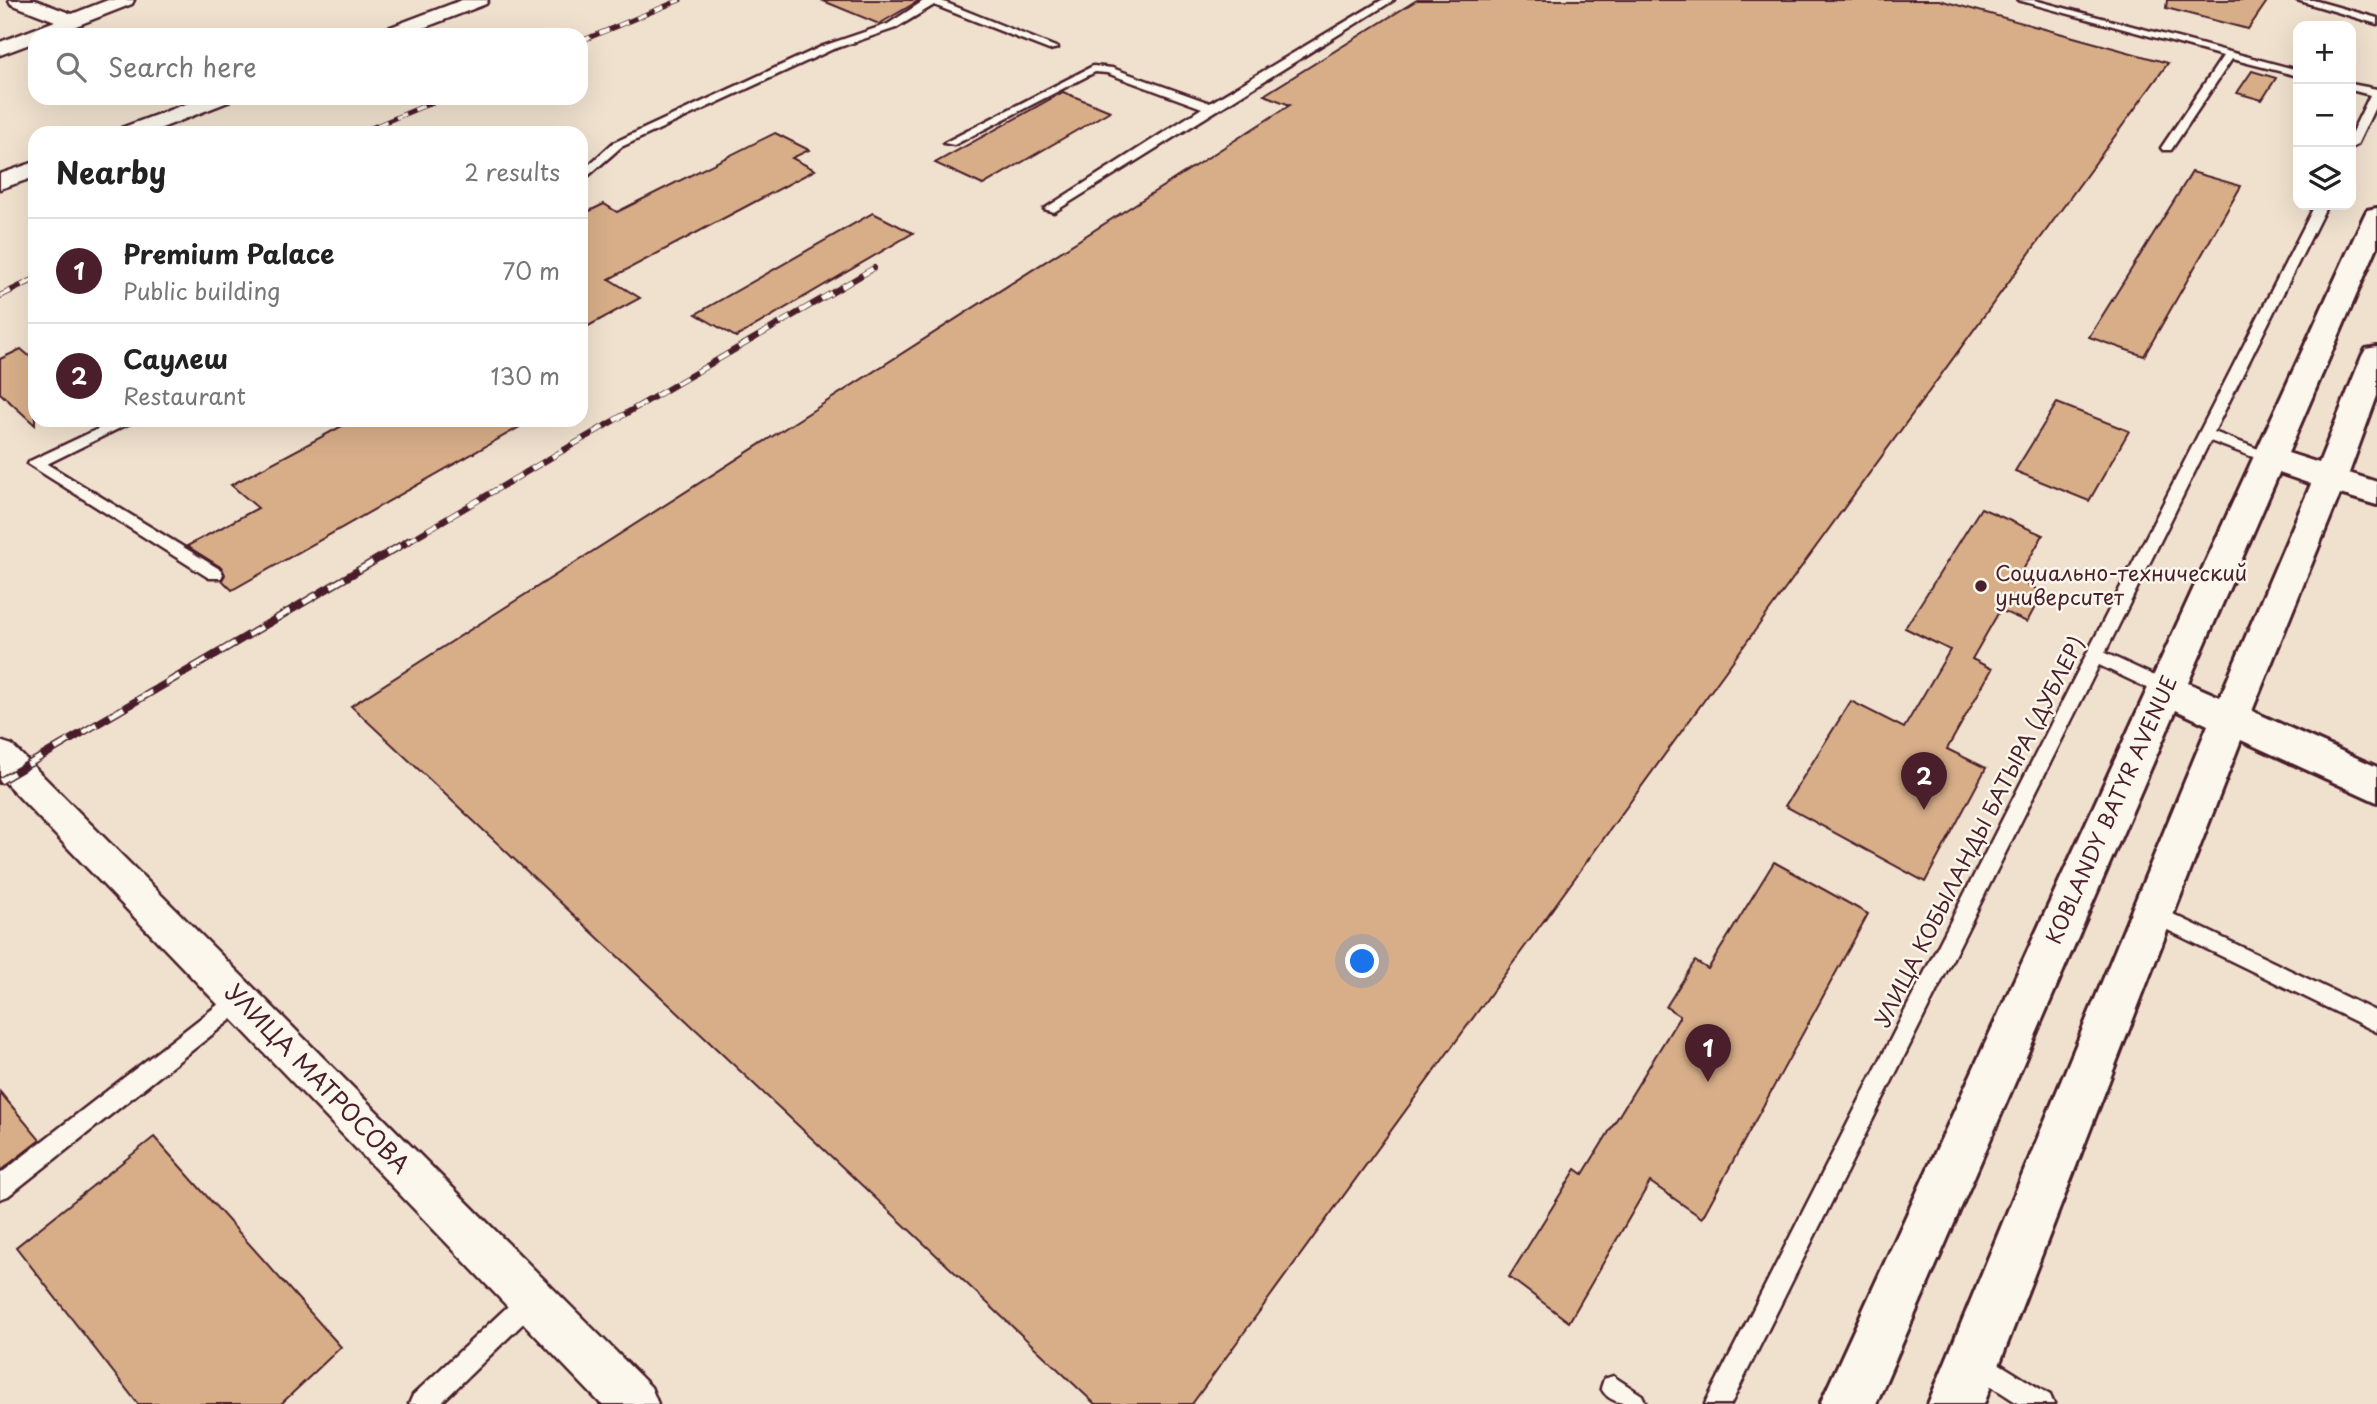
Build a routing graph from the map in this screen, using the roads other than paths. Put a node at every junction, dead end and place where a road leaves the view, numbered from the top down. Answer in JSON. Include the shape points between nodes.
{"nodes":[{"id":1,"x":18,"y":0,"type":"edge"},
{"id":2,"x":125,"y":0,"type":"edge"},
{"id":3,"x":479,"y":0,"type":"edge"},
{"id":4,"x":1389,"y":0,"type":"edge"},
{"id":5,"x":2023,"y":0,"type":"edge"},
{"id":6,"x":2302,"y":0,"type":"edge"},
{"id":7,"x":932,"y":1,"type":"edge"},
{"id":8,"x":72,"y":21,"type":"junction"},
{"id":9,"x":2377,"y":21,"type":"edge"},
{"id":10,"x":54,"y":28,"type":"edge"},
{"id":11,"x":405,"y":28,"type":"edge"},
{"id":12,"x":28,"y":38,"type":"edge"},
{"id":13,"x":1053,"y":48,"type":"dead end"},
{"id":14,"x":0,"y":49,"type":"edge"},
{"id":15,"x":2229,"y":55,"type":"junction"},
{"id":16,"x":2293,"y":72,"type":"edge"},
{"id":17,"x":2356,"y":88,"type":"edge"},
{"id":18,"x":2377,"y":94,"type":"edge"},
{"id":19,"x":203,"y":105,"type":"edge"},
{"id":20,"x":1211,"y":107,"type":"junction"},
{"id":21,"x":147,"y":126,"type":"edge"},
{"id":22,"x":2356,"y":135,"type":"edge"},
{"id":23,"x":950,"y":143,"type":"dead end"},
{"id":24,"x":2167,"y":148,"type":"dead end"},
{"id":25,"x":28,"y":172,"type":"edge"},
{"id":26,"x":588,"y":172,"type":"edge"},
{"id":27,"x":0,"y":182,"type":"edge"},
{"id":28,"x":1049,"y":209,"type":"dead end"},
{"id":29,"x":2317,"y":210,"type":"edge"},
{"id":30,"x":2377,"y":216,"type":"edge"},
{"id":31,"x":2377,"y":356,"type":"edge"},
{"id":32,"x":114,"y":427,"type":"edge"},
{"id":33,"x":2205,"y":434,"type":"junction"},
{"id":34,"x":2269,"y":458,"type":"junction"},
{"id":35,"x":2330,"y":478,"type":"junction"},
{"id":36,"x":2377,"y":494,"type":"edge"},
{"id":37,"x":215,"y":574,"type":"dead end"},
{"id":38,"x":2094,"y":655,"type":"junction"},
{"id":39,"x":2166,"y":689,"type":"junction"},
{"id":40,"x":2230,"y":718,"type":"junction"},
{"id":41,"x":0,"y":755,"type":"edge"},
{"id":42,"x":2377,"y":785,"type":"edge"},
{"id":43,"x":2152,"y":913,"type":"junction"},
{"id":44,"x":240,"y":1000,"type":"junction"},
{"id":45,"x":2377,"y":1022,"type":"edge"},
{"id":46,"x":0,"y":1188,"type":"edge"},
{"id":47,"x":533,"y":1299,"type":"junction"},
{"id":48,"x":1974,"y":1360,"type":"junction"},
{"id":49,"x":1613,"y":1388,"type":"dead end"},
{"id":50,"x":422,"y":1404,"type":"edge"},
{"id":51,"x":634,"y":1404,"type":"edge"},
{"id":52,"x":1633,"y":1404,"type":"edge"},
{"id":53,"x":1718,"y":1404,"type":"edge"},
{"id":54,"x":1848,"y":1404,"type":"edge"},
{"id":55,"x":1956,"y":1404,"type":"edge"},
{"id":56,"x":2041,"y":1404,"type":"edge"}],
"edges":[{"from":1,"to":8,"type":"street"},
{"from":2,"to":8,"type":"street"},
{"from":3,"to":11,"type":"street"},
{"from":4,"to":20,"type":"lane"},
{"from":5,"to":15,"type":"lane"},
{"from":6,"to":9,"type":"lane"},
{"from":7,"to":13,"type":"lane"},
{"from":7,"to":26,"type":"lane","via":[[891,26],[827,48],[617,145]]},
{"from":8,"to":10,"type":"street"},
{"from":12,"to":14,"type":"street"},
{"from":15,"to":16,"type":"lane"},
{"from":15,"to":24,"type":"lane"},
{"from":17,"to":18,"type":"lane"},
{"from":18,"to":22,"type":"lane"},
{"from":19,"to":21,"type":"street"},
{"from":20,"to":23,"type":"lane","via":[[1093,69]]},
{"from":20,"to":28,"type":"lane"},
{"from":25,"to":27,"type":"street"},
{"from":29,"to":33,"type":"lane","name":"УЛИЦА КОБЫЛАНДЫ БАТЫРА (ДУБЛЕР)"},
{"from":30,"to":34,"type":"street","name":"KOBLANDY BATYR AVENUE"},
{"from":31,"to":35,"type":"street"},
{"from":32,"to":37,"type":"lane","via":[[35,464]]},
{"from":33,"to":34,"type":"lane"},
{"from":33,"to":38,"type":"lane","name":"УЛИЦА КОБЫЛАНДЫ БАТЫРА (ДУБЛЕР)"},
{"from":34,"to":35,"type":"street"},
{"from":34,"to":39,"type":"street","name":"KOBLANDY BATYR AVENUE"},
{"from":35,"to":36,"type":"street"},
{"from":35,"to":40,"type":"street"},
{"from":38,"to":39,"type":"lane"},
{"from":38,"to":53,"type":"lane","name":"УЛИЦА КОБЫЛАНДЫ БАТЫРА (ДУБЛЕР)"},
{"from":39,"to":40,"type":"street"},
{"from":39,"to":54,"type":"street","name":"KOBLANDY BATYR AVENUE"},
{"from":40,"to":42,"type":"street"},
{"from":40,"to":43,"type":"street"},
{"from":41,"to":44,"type":"street","name":"УЛИЦА МАТРОСОВА"},
{"from":43,"to":45,"type":"lane"},
{"from":43,"to":48,"type":"street"},
{"from":44,"to":46,"type":"lane"},
{"from":44,"to":47,"type":"street","name":"УЛИЦА МАТРОСОВА"},
{"from":47,"to":50,"type":"lane"},
{"from":47,"to":51,"type":"street","name":"УЛИЦА МАТРОСОВА"},
{"from":48,"to":55,"type":"street"},
{"from":48,"to":56,"type":"lane"},
{"from":49,"to":52,"type":"lane"}]}
